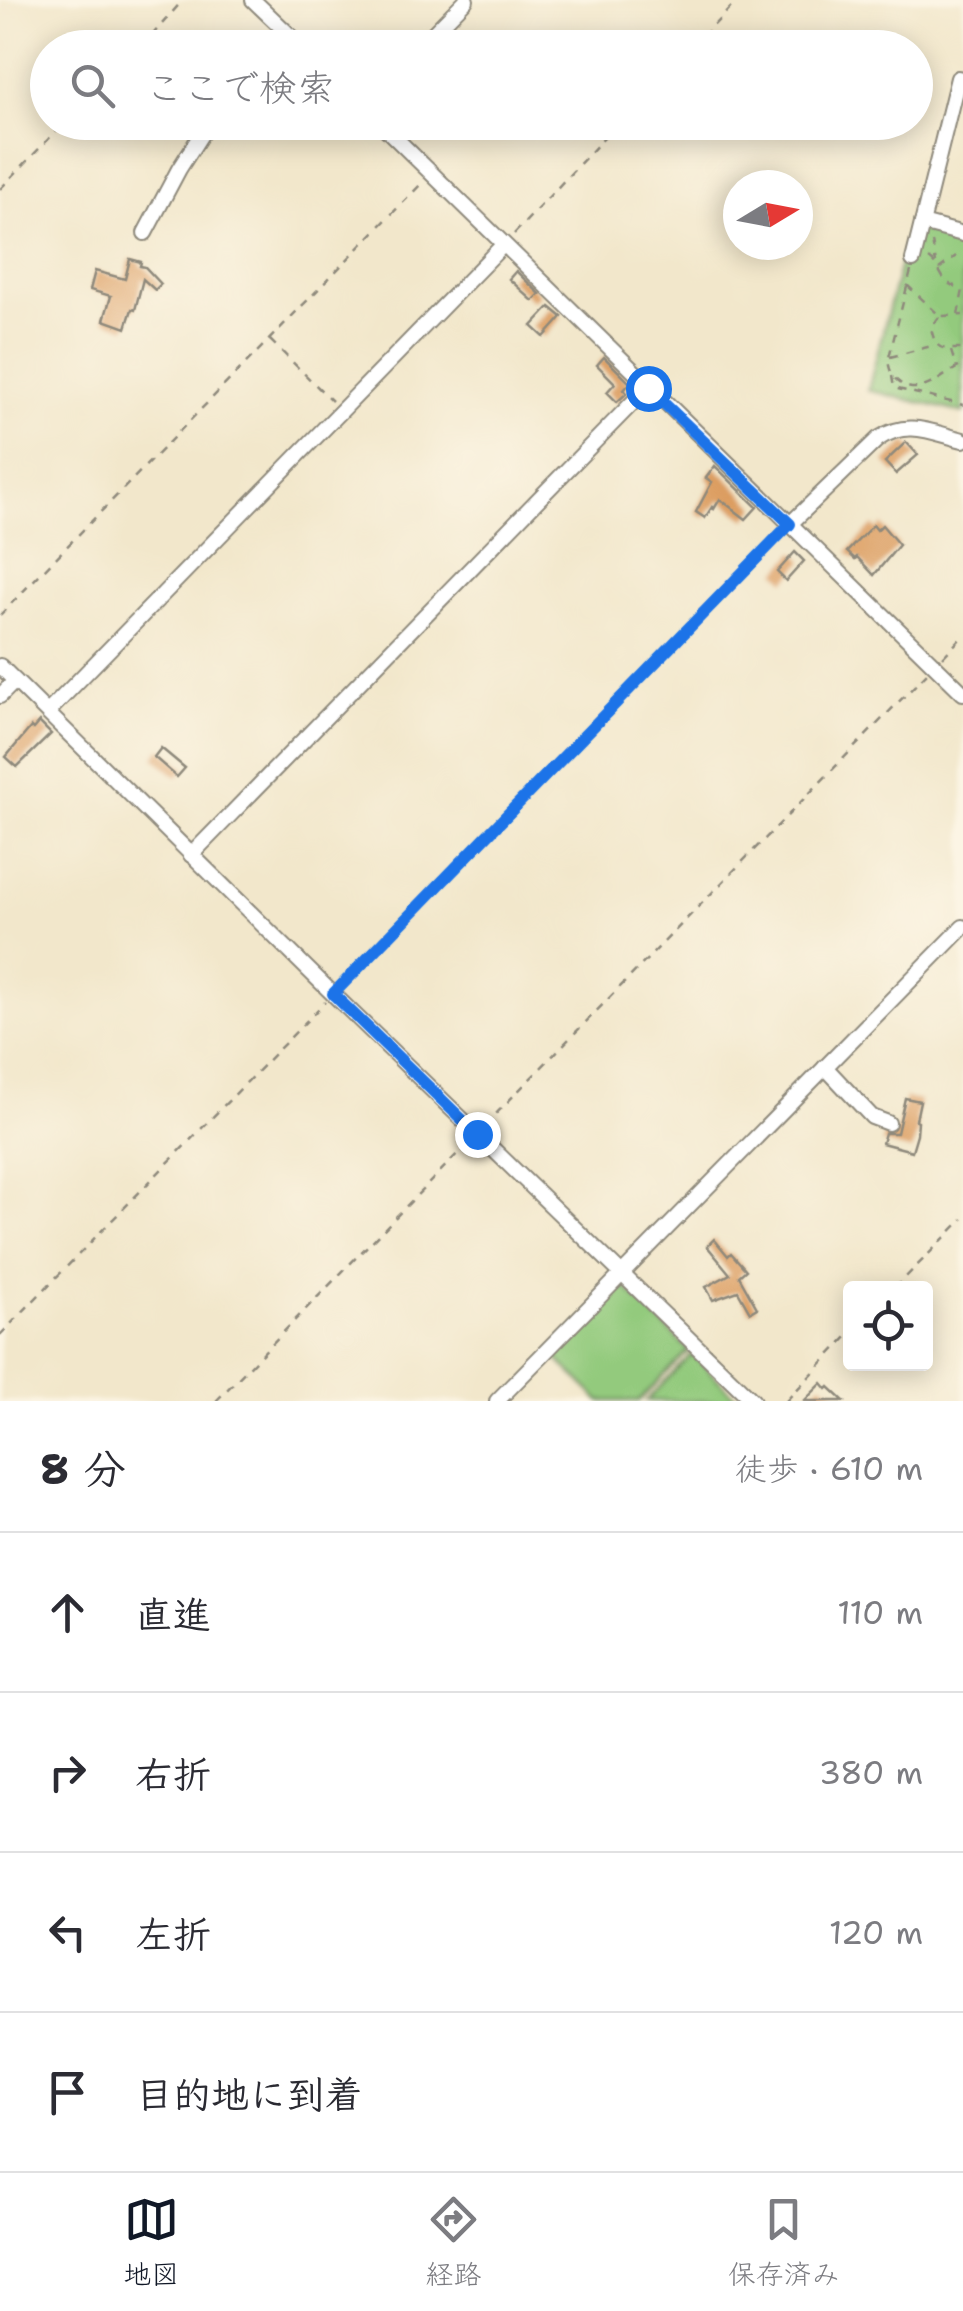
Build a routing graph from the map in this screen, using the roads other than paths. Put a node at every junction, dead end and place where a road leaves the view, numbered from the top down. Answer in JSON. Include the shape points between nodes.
{"nodes":[{"id":1,"x":254,"y":0,"type":"edge"},
{"id":2,"x":466,"y":0,"type":"edge"},
{"id":3,"x":285,"y":30,"type":"edge"},
{"id":4,"x":437,"y":30,"type":"edge"},
{"id":5,"x":963,"y":78,"type":"edge"},
{"id":6,"x":197,"y":140,"type":"edge"},
{"id":7,"x":397,"y":140,"type":"edge"},
{"id":8,"x":922,"y":224,"type":"junction"},
{"id":9,"x":146,"y":233,"type":"dead end"},
{"id":10,"x":963,"y":234,"type":"edge"},
{"id":11,"x":503,"y":245,"type":"junction"},
{"id":12,"x":913,"y":260,"type":"road end"},
{"id":13,"x":648,"y":388,"type":"junction"},
{"id":14,"x":963,"y":440,"type":"edge"},
{"id":15,"x":790,"y":524,"type":"junction"},
{"id":16,"x":0,"y":666,"type":"edge"},
{"id":17,"x":15,"y":681,"type":"junction"},
{"id":18,"x":963,"y":693,"type":"edge"},
{"id":19,"x":0,"y":696,"type":"edge"},
{"id":20,"x":48,"y":712,"type":"junction"},
{"id":21,"x":191,"y":855,"type":"junction"},
{"id":22,"x":963,"y":926,"type":"edge"},
{"id":23,"x":825,"y":1067,"type":"junction"},
{"id":24,"x":888,"y":1123,"type":"dead end"},
{"id":25,"x":621,"y":1272,"type":"junction"},
{"id":26,"x":497,"y":1401,"type":"edge"},
{"id":27,"x":753,"y":1401,"type":"edge"}],
"edges":[{"from":1,"to":3,"type":"street"},
{"from":2,"to":4,"type":"street"},
{"from":5,"to":8,"type":"street"},
{"from":6,"to":9,"type":"street"},
{"from":7,"to":11,"type":"street"},
{"from":8,"to":10,"type":"street"},
{"from":8,"to":12,"type":"street"},
{"from":11,"to":13,"type":"street"},
{"from":11,"to":20,"type":"street"},
{"from":13,"to":15,"type":"street"},
{"from":13,"to":21,"type":"street"},
{"from":14,"to":15,"type":"street","via":[[912,428],[889,432]]},
{"from":15,"to":18,"type":"street"},
{"from":16,"to":17,"type":"street"},
{"from":17,"to":19,"type":"street"},
{"from":17,"to":20,"type":"street"},
{"from":20,"to":21,"type":"street"},
{"from":21,"to":25,"type":"street"},
{"from":22,"to":23,"type":"street"},
{"from":23,"to":24,"type":"street","via":[[872,1117]]},
{"from":23,"to":25,"type":"street"},
{"from":25,"to":26,"type":"street"},
{"from":25,"to":27,"type":"street"}]}
